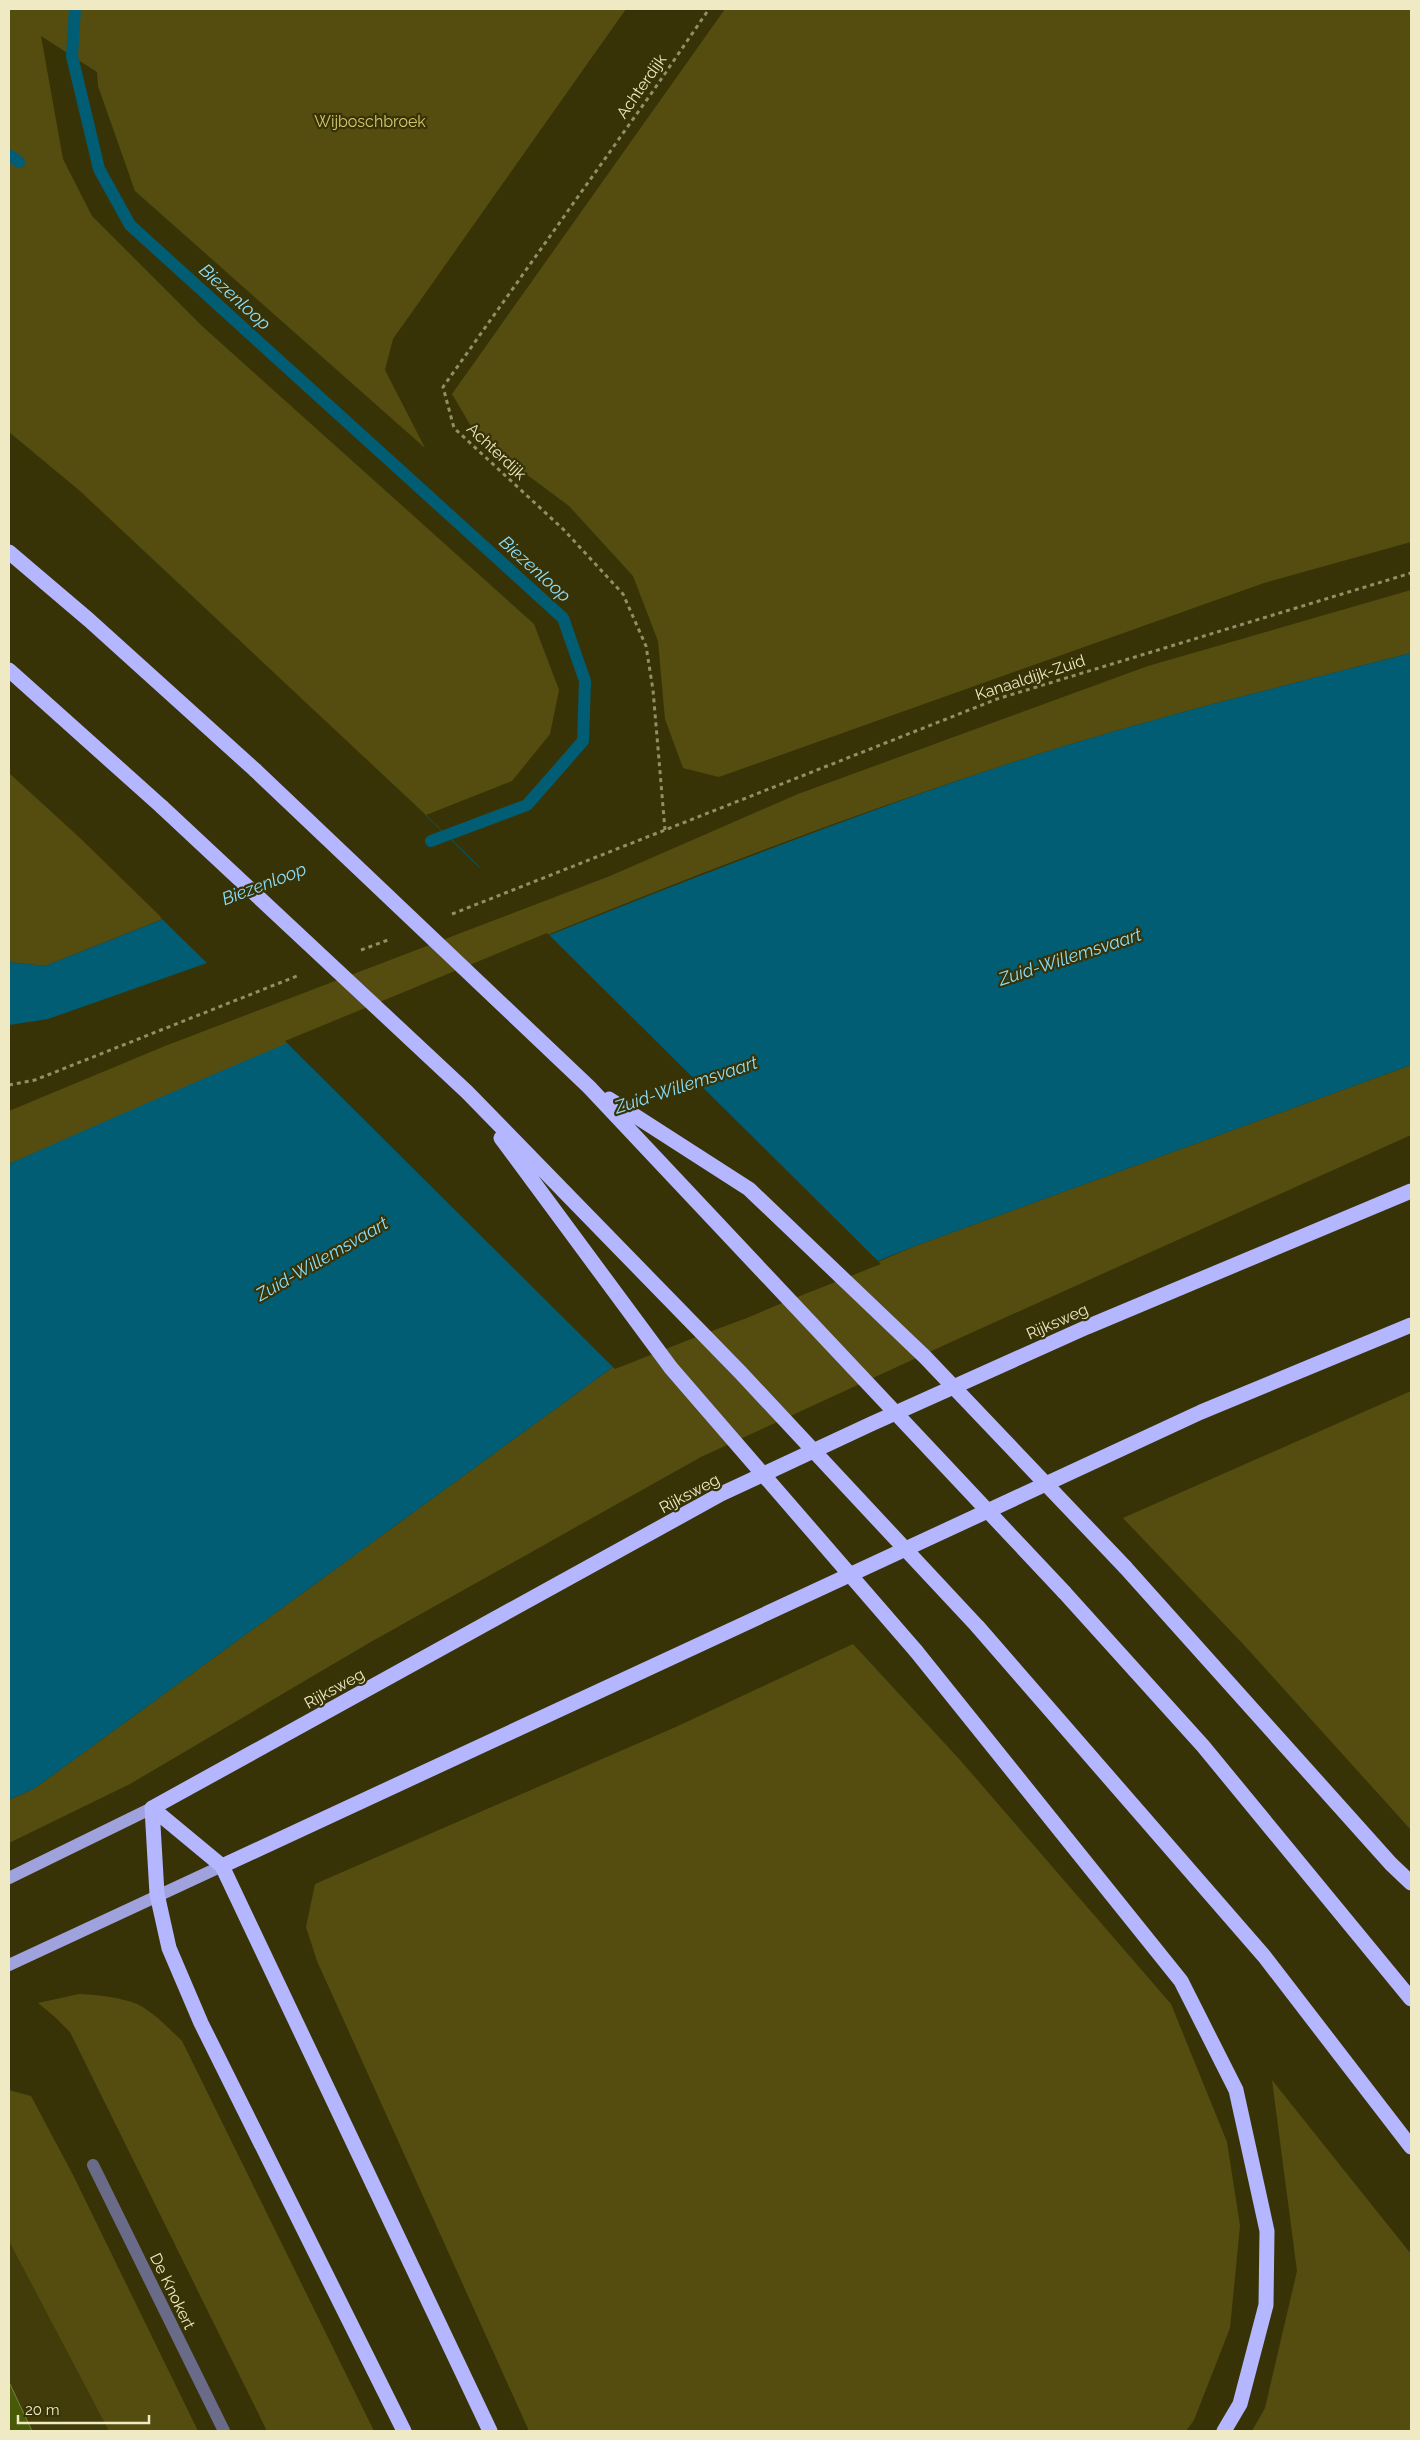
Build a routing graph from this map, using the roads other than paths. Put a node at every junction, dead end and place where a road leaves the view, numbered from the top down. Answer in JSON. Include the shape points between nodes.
{"nodes":[{"id":1,"x":9,"y":552,"type":"edge"},
{"id":2,"x":9,"y":670,"type":"edge"},
{"id":3,"x":589,"y":1087,"type":"junction"},
{"id":4,"x":467,"y":1092,"type":"junction"},
{"id":5,"x":1411,"y":1191,"type":"edge"},
{"id":6,"x":1411,"y":1325,"type":"edge"},
{"id":7,"x":152,"y":1808,"type":"junction"},
{"id":8,"x":222,"y":1866,"type":"junction"},
{"id":9,"x":9,"y":1878,"type":"edge"},
{"id":10,"x":1411,"y":1883,"type":"edge"},
{"id":11,"x":157,"y":1894,"type":"junction"},
{"id":12,"x":9,"y":1965,"type":"edge"},
{"id":13,"x":1411,"y":1999,"type":"edge"},
{"id":14,"x":1411,"y":2147,"type":"edge"},
{"id":15,"x":93,"y":2165,"type":"dead end"},
{"id":16,"x":224,"y":2431,"type":"edge"},
{"id":17,"x":404,"y":2431,"type":"edge"},
{"id":18,"x":490,"y":2431,"type":"edge"},
{"id":19,"x":1224,"y":2431,"type":"edge"}],
"edges":[{"from":1,"to":3,"type":"highway","bridge":true,"via":[[255,770]]},
{"from":2,"to":4,"type":"highway","bridge":true,"via":[[162,807]]},
{"from":3,"to":10,"type":"highway","bridge":true,"via":[[749,1189],[925,1357],[1125,1567]]},
{"from":3,"to":13,"type":"highway","bridge":true,"via":[[1064,1592],[1203,1746]]},
{"from":4,"to":14,"type":"highway","bridge":true,"via":[[740,1372],[978,1627],[1264,1956]]},
{"from":4,"to":19,"type":"highway","bridge":true,"via":[[671,1368],[916,1651],[1181,1981],[1236,2090],[1267,2231],[1266,2305],[1240,2404]]},
{"from":5,"to":7,"type":"highway","name":"Rijksweg","via":[[1078,1331],[721,1494]]},
{"from":6,"to":8,"type":"highway","via":[[1192,1416]]},
{"from":7,"to":8,"type":"highway"},
{"from":7,"to":9,"type":"main road","name":"Rijksweg"},
{"from":7,"to":11,"type":"highway"},
{"from":8,"to":11,"type":"main road"},
{"from":8,"to":18,"type":"highway"},
{"from":11,"to":12,"type":"main road"},
{"from":11,"to":17,"type":"highway","via":[[169,1948],[201,2023]]},
{"from":15,"to":16,"type":"street","name":"De Knokert"}]}
